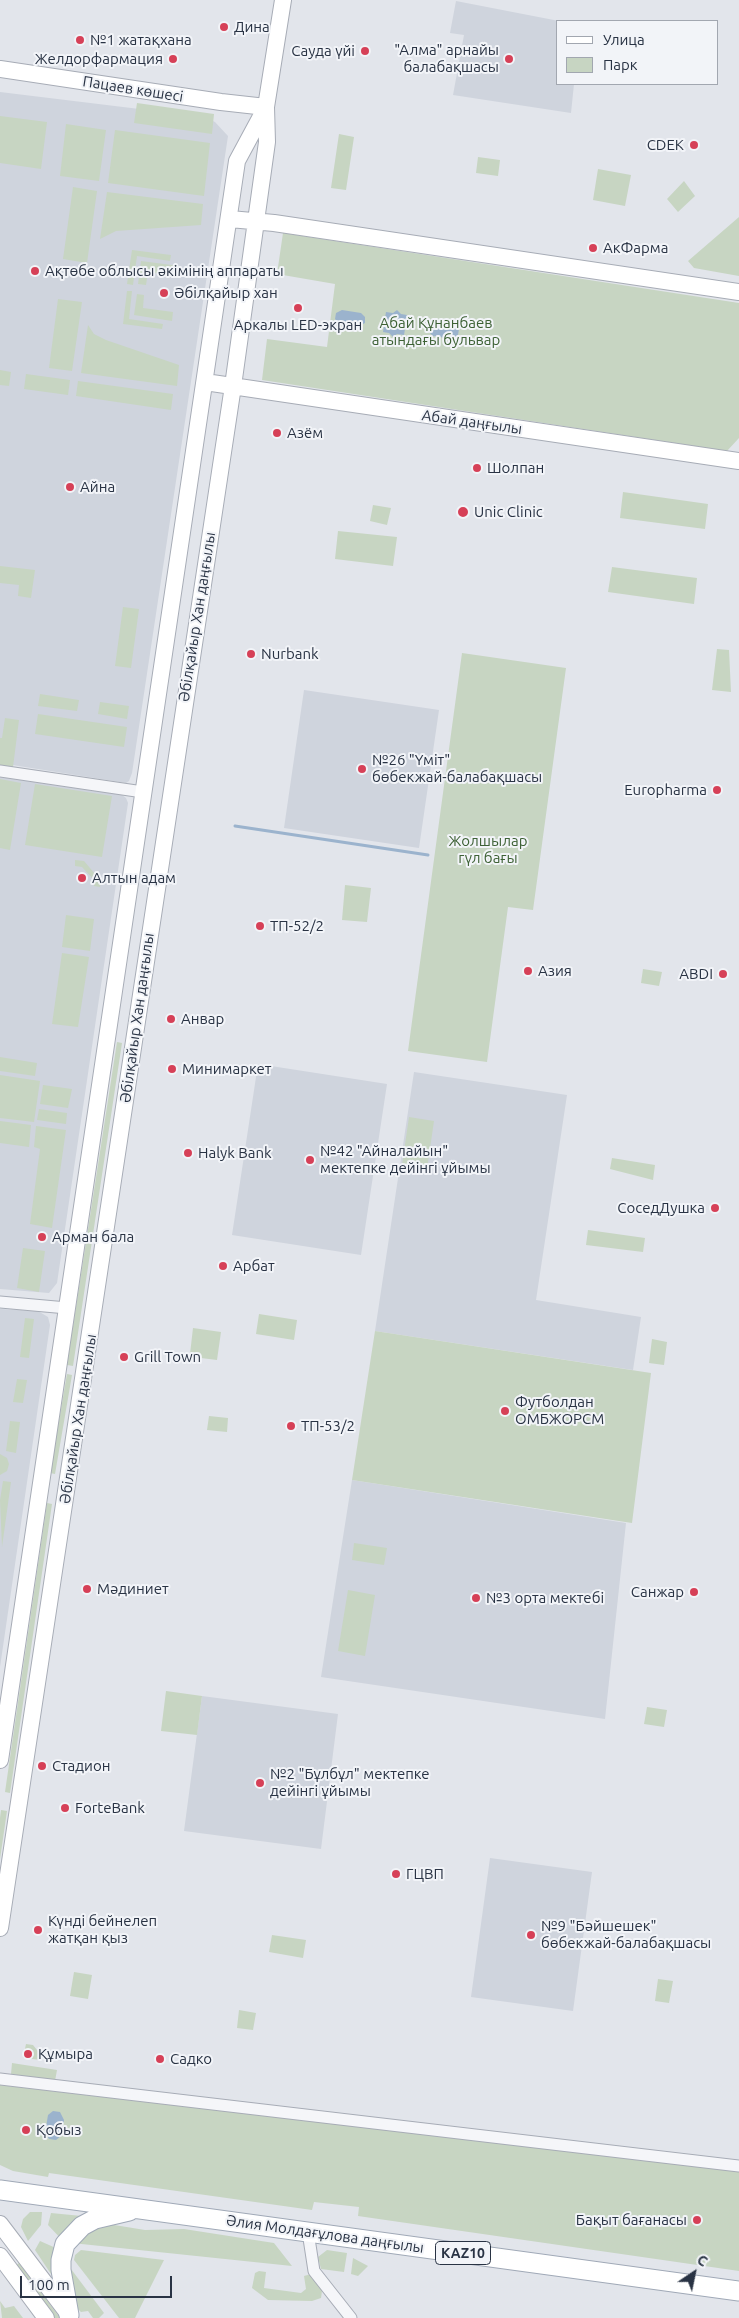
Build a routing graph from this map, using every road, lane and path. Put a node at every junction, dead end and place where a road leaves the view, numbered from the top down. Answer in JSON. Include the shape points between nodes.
{"nodes":[{"id":1,"x":283,"y":0,"type":"edge"},
{"id":2,"x":0,"y":69,"type":"edge"},
{"id":3,"x":266,"y":107,"type":"junction"},
{"id":4,"x":230,"y":219,"type":"junction"},
{"id":5,"x":256,"y":222,"type":"junction"},
{"id":6,"x":739,"y":292,"type":"edge"},
{"id":7,"x":205,"y":382,"type":"junction"},
{"id":8,"x":233,"y":386,"type":"junction"},
{"id":9,"x":193,"y":457,"type":"junction"},
{"id":10,"x":221,"y":461,"type":"junction"},
{"id":11,"x":739,"y":462,"type":"edge"},
{"id":12,"x":171,"y":604,"type":"junction"},
{"id":13,"x":199,"y":608,"type":"junction"},
{"id":14,"x":0,"y":771,"type":"edge"},
{"id":15,"x":143,"y":792,"type":"junction"},
{"id":16,"x":108,"y":1023,"type":"junction"},
{"id":17,"x":136,"y":1026,"type":"junction"},
{"id":18,"x":0,"y":1302,"type":"edge"},
{"id":19,"x":67,"y":1308,"type":"junction"},
{"id":20,"x":41,"y":1483,"type":"junction"},
{"id":21,"x":68,"y":1487,"type":"junction"},
{"id":22,"x":0,"y":1760,"type":"edge"},
{"id":23,"x":0,"y":1928,"type":"edge"},
{"id":24,"x":0,"y":2079,"type":"edge"},
{"id":25,"x":739,"y":2166,"type":"edge"},
{"id":26,"x":0,"y":2190,"type":"edge"},
{"id":27,"x":141,"y":2208,"type":"junction"},
{"id":28,"x":0,"y":2224,"type":"edge"},
{"id":29,"x":308,"y":2232,"type":"junction"},
{"id":30,"x":0,"y":2256,"type":"edge"},
{"id":31,"x":739,"y":2291,"type":"edge"},
{"id":32,"x":70,"y":2316,"type":"edge"},
{"id":33,"x":46,"y":2318,"type":"edge"},
{"id":34,"x":351,"y":2318,"type":"edge"}],
"edges":[{"from":1,"to":3,"type":"main road","name":"Әбілқайыр Хан даңғылы"},
{"from":2,"to":3,"type":"main road","name":"Пацаев көшесі"},
{"from":3,"to":4,"type":"main road","name":"Әбілқайыр Хан даңғылы","via":[[238,161]]},
{"from":3,"to":5,"type":"main road","name":"Әбілқайыр Хан даңғылы","via":[[267,142]]},
{"from":4,"to":5,"type":"main road"},
{"from":4,"to":7,"type":"main road","name":"Әбілқайыр Хан даңғылы"},
{"from":5,"to":6,"type":"main road"},
{"from":5,"to":8,"type":"main road","name":"Әбілқайыр Хан даңғылы"},
{"from":7,"to":8,"type":"main road","name":"Абай даңғылы"},
{"from":7,"to":9,"type":"main road","name":"Әбілқайыр Хан даңғылы"},
{"from":8,"to":10,"type":"main road","name":"Әбілқайыр Хан даңғылы"},
{"from":8,"to":11,"type":"main road","name":"Абай даңғылы"},
{"from":9,"to":10,"type":"main road"},
{"from":9,"to":12,"type":"main road","name":"Әбілқайыр Хан даңғылы"},
{"from":10,"to":13,"type":"main road","name":"Әбілқайыр Хан даңғылы"},
{"from":12,"to":13,"type":"main road"},
{"from":12,"to":15,"type":"main road","name":"Әбілқайыр Хан даңғылы"},
{"from":13,"to":17,"type":"main road","name":"Әбілқайыр Хан даңғылы"},
{"from":14,"to":15,"type":"street"},
{"from":15,"to":16,"type":"main road","name":"Әбілқайыр Хан даңғылы"},
{"from":16,"to":17,"type":"main road"},
{"from":16,"to":19,"type":"main road","name":"Әбілқайыр Хан даңғылы"},
{"from":17,"to":21,"type":"main road","name":"Әбілқайыр Хан даңғылы"},
{"from":18,"to":19,"type":"street"},
{"from":19,"to":20,"type":"main road","name":"Әбілқайыр Хан даңғылы"},
{"from":20,"to":21,"type":"main road"},
{"from":20,"to":22,"type":"main road","name":"Әбілқайыр Хан даңғылы"},
{"from":21,"to":23,"type":"main road","name":"Әбілқайыр Хан даңғылы"},
{"from":24,"to":25,"type":"street"},
{"from":26,"to":27,"type":"main road","name":"Әлия Молдағұлова даңғылы","number":"KAZ10"},
{"from":27,"to":29,"type":"main road","name":"Әлия Молдағұлова даңғылы","number":"KAZ10"},
{"from":27,"to":32,"type":"main road","via":[[95,2219],[82,2226],[65,2244],[61,2270]]},
{"from":28,"to":32,"type":"main road"},
{"from":29,"to":31,"type":"main road","name":"Әлия Молдағұлова даңғылы","number":"KAZ10"},
{"from":29,"to":34,"type":"street","via":[[314,2271]]},
{"from":30,"to":33,"type":"main road"}]}
